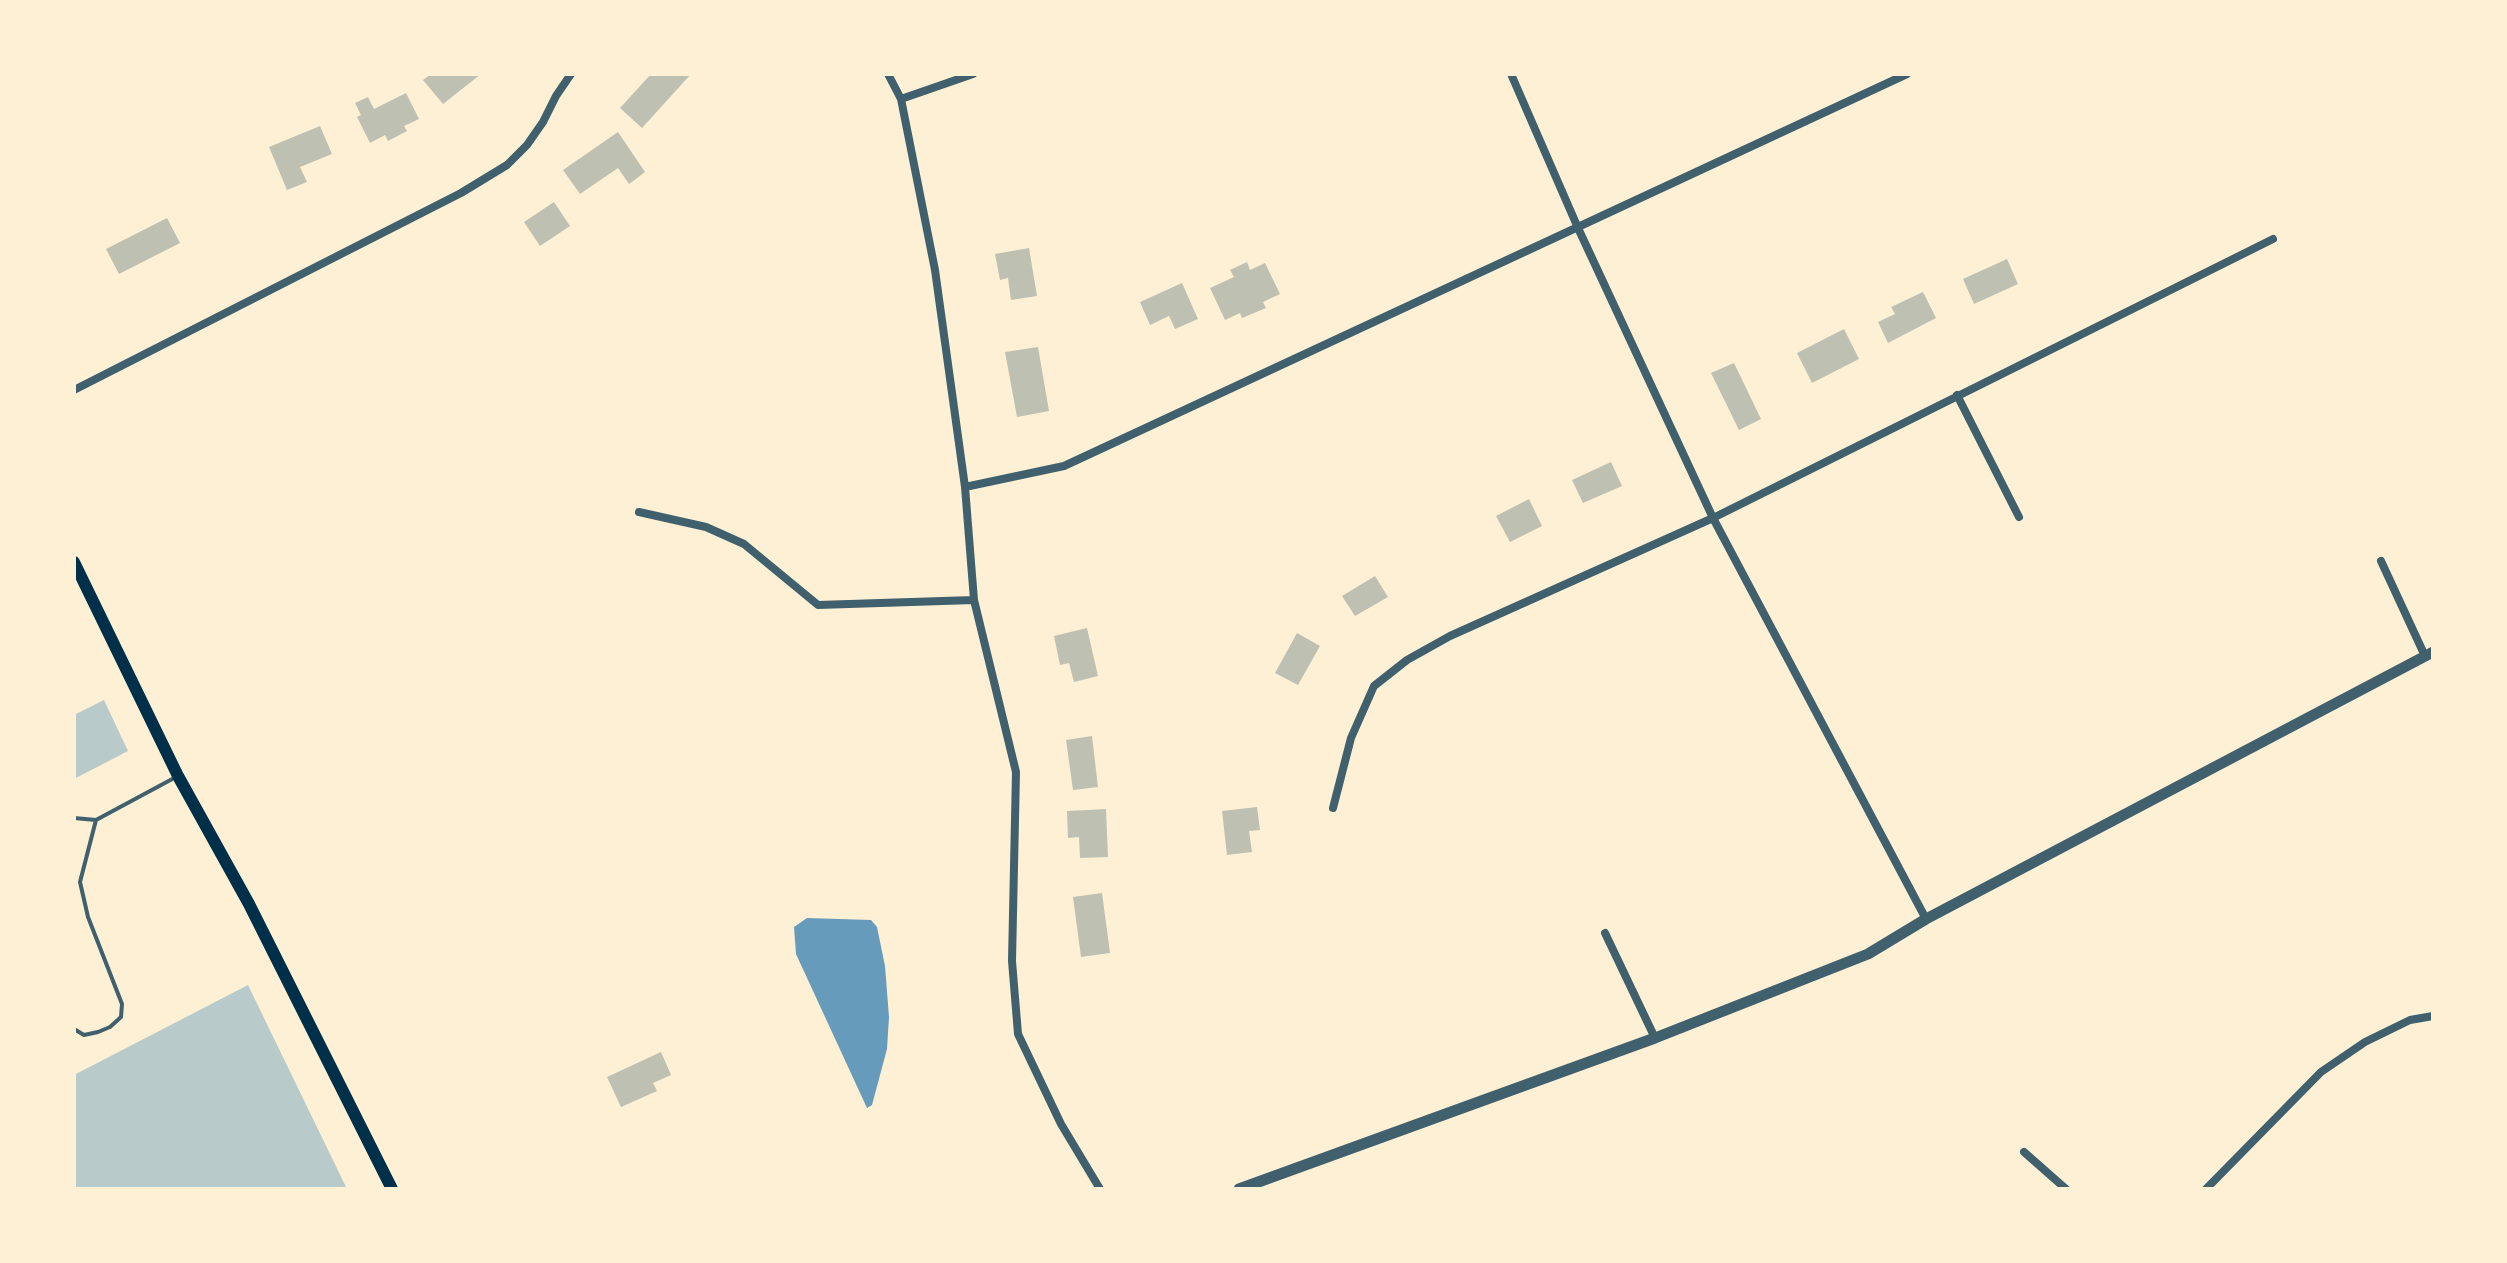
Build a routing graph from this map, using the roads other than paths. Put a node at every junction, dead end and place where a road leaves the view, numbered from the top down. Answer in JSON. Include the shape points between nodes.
{"nodes":[{"id":1,"x":571,"y":74,"type":"edge"},
{"id":2,"x":888,"y":74,"type":"edge"},
{"id":3,"x":973,"y":74,"type":"edge"},
{"id":4,"x":1511,"y":74,"type":"edge"},
{"id":5,"x":1907,"y":74,"type":"edge"},
{"id":6,"x":901,"y":99,"type":"junction"},
{"id":7,"x":1578,"y":228,"type":"junction"},
{"id":8,"x":2273,"y":239,"type":"dead end"},
{"id":9,"x":74,"y":390,"type":"edge"},
{"id":10,"x":1957,"y":395,"type":"junction"},
{"id":11,"x":965,"y":487,"type":"junction"},
{"id":12,"x":639,"y":512,"type":"dead end"},
{"id":13,"x":2019,"y":517,"type":"dead end"},
{"id":14,"x":1713,"y":518,"type":"junction"},
{"id":15,"x":2381,"y":561,"type":"dead end"},
{"id":16,"x":74,"y":562,"type":"edge"},
{"id":17,"x":974,"y":600,"type":"junction"},
{"id":18,"x":2429,"y":654,"type":"edge"},
{"id":19,"x":178,"y":776,"type":"junction"},
{"id":20,"x":1333,"y":808,"type":"dead end"},
{"id":21,"x":74,"y":818,"type":"edge"},
{"id":22,"x":96,"y":820,"type":"junction"},
{"id":23,"x":1926,"y":919,"type":"junction"},
{"id":24,"x":1605,"y":933,"type":"dead end"},
{"id":25,"x":2433,"y":1016,"type":"edge"},
{"id":26,"x":74,"y":1029,"type":"edge"},
{"id":27,"x":1655,"y":1038,"type":"junction"},
{"id":28,"x":2024,"y":1152,"type":"dead end"},
{"id":29,"x":392,"y":1189,"type":"edge"},
{"id":30,"x":1100,"y":1189,"type":"edge"},
{"id":31,"x":1239,"y":1189,"type":"edge"},
{"id":32,"x":2066,"y":1189,"type":"edge"},
{"id":33,"x":2206,"y":1189,"type":"edge"}],
"edges":[{"from":1,"to":9,"type":"street","via":[[535,133],[507,165]]},
{"from":2,"to":6,"type":"street"},
{"from":3,"to":6,"type":"street"},
{"from":4,"to":7,"type":"street"},
{"from":5,"to":7,"type":"street"},
{"from":6,"to":11,"type":"street","via":[[935,270]]},
{"from":7,"to":11,"type":"street","via":[[1064,466]]},
{"from":7,"to":14,"type":"street"},
{"from":8,"to":10,"type":"street"},
{"from":10,"to":13,"type":"street"},
{"from":10,"to":14,"type":"street"},
{"from":11,"to":17,"type":"street"},
{"from":12,"to":17,"type":"street","via":[[706,527],[744,544],[818,605]]},
{"from":14,"to":20,"type":"street","via":[[1407,660],[1374,686],[1351,738]]},
{"from":14,"to":23,"type":"street"},
{"from":15,"to":18,"type":"street"},
{"from":16,"to":19,"type":"main road"},
{"from":17,"to":30,"type":"street","via":[[1016,772],[1012,961],[1018,1034],[1061,1124]]},
{"from":18,"to":23,"type":"street"},
{"from":19,"to":22,"type":"lane"},
{"from":19,"to":29,"type":"main road","via":[[249,904]]},
{"from":21,"to":22,"type":"lane"},
{"from":22,"to":26,"type":"lane","via":[[80,882],[122,1004],[121,1017],[98,1032],[84,1035]]},
{"from":23,"to":27,"type":"street","via":[[1868,954]]},
{"from":24,"to":27,"type":"street"},
{"from":25,"to":33,"type":"street","via":[[2410,1020],[2365,1042],[2321,1072]]},
{"from":27,"to":31,"type":"street"},
{"from":28,"to":32,"type":"street"}]}
